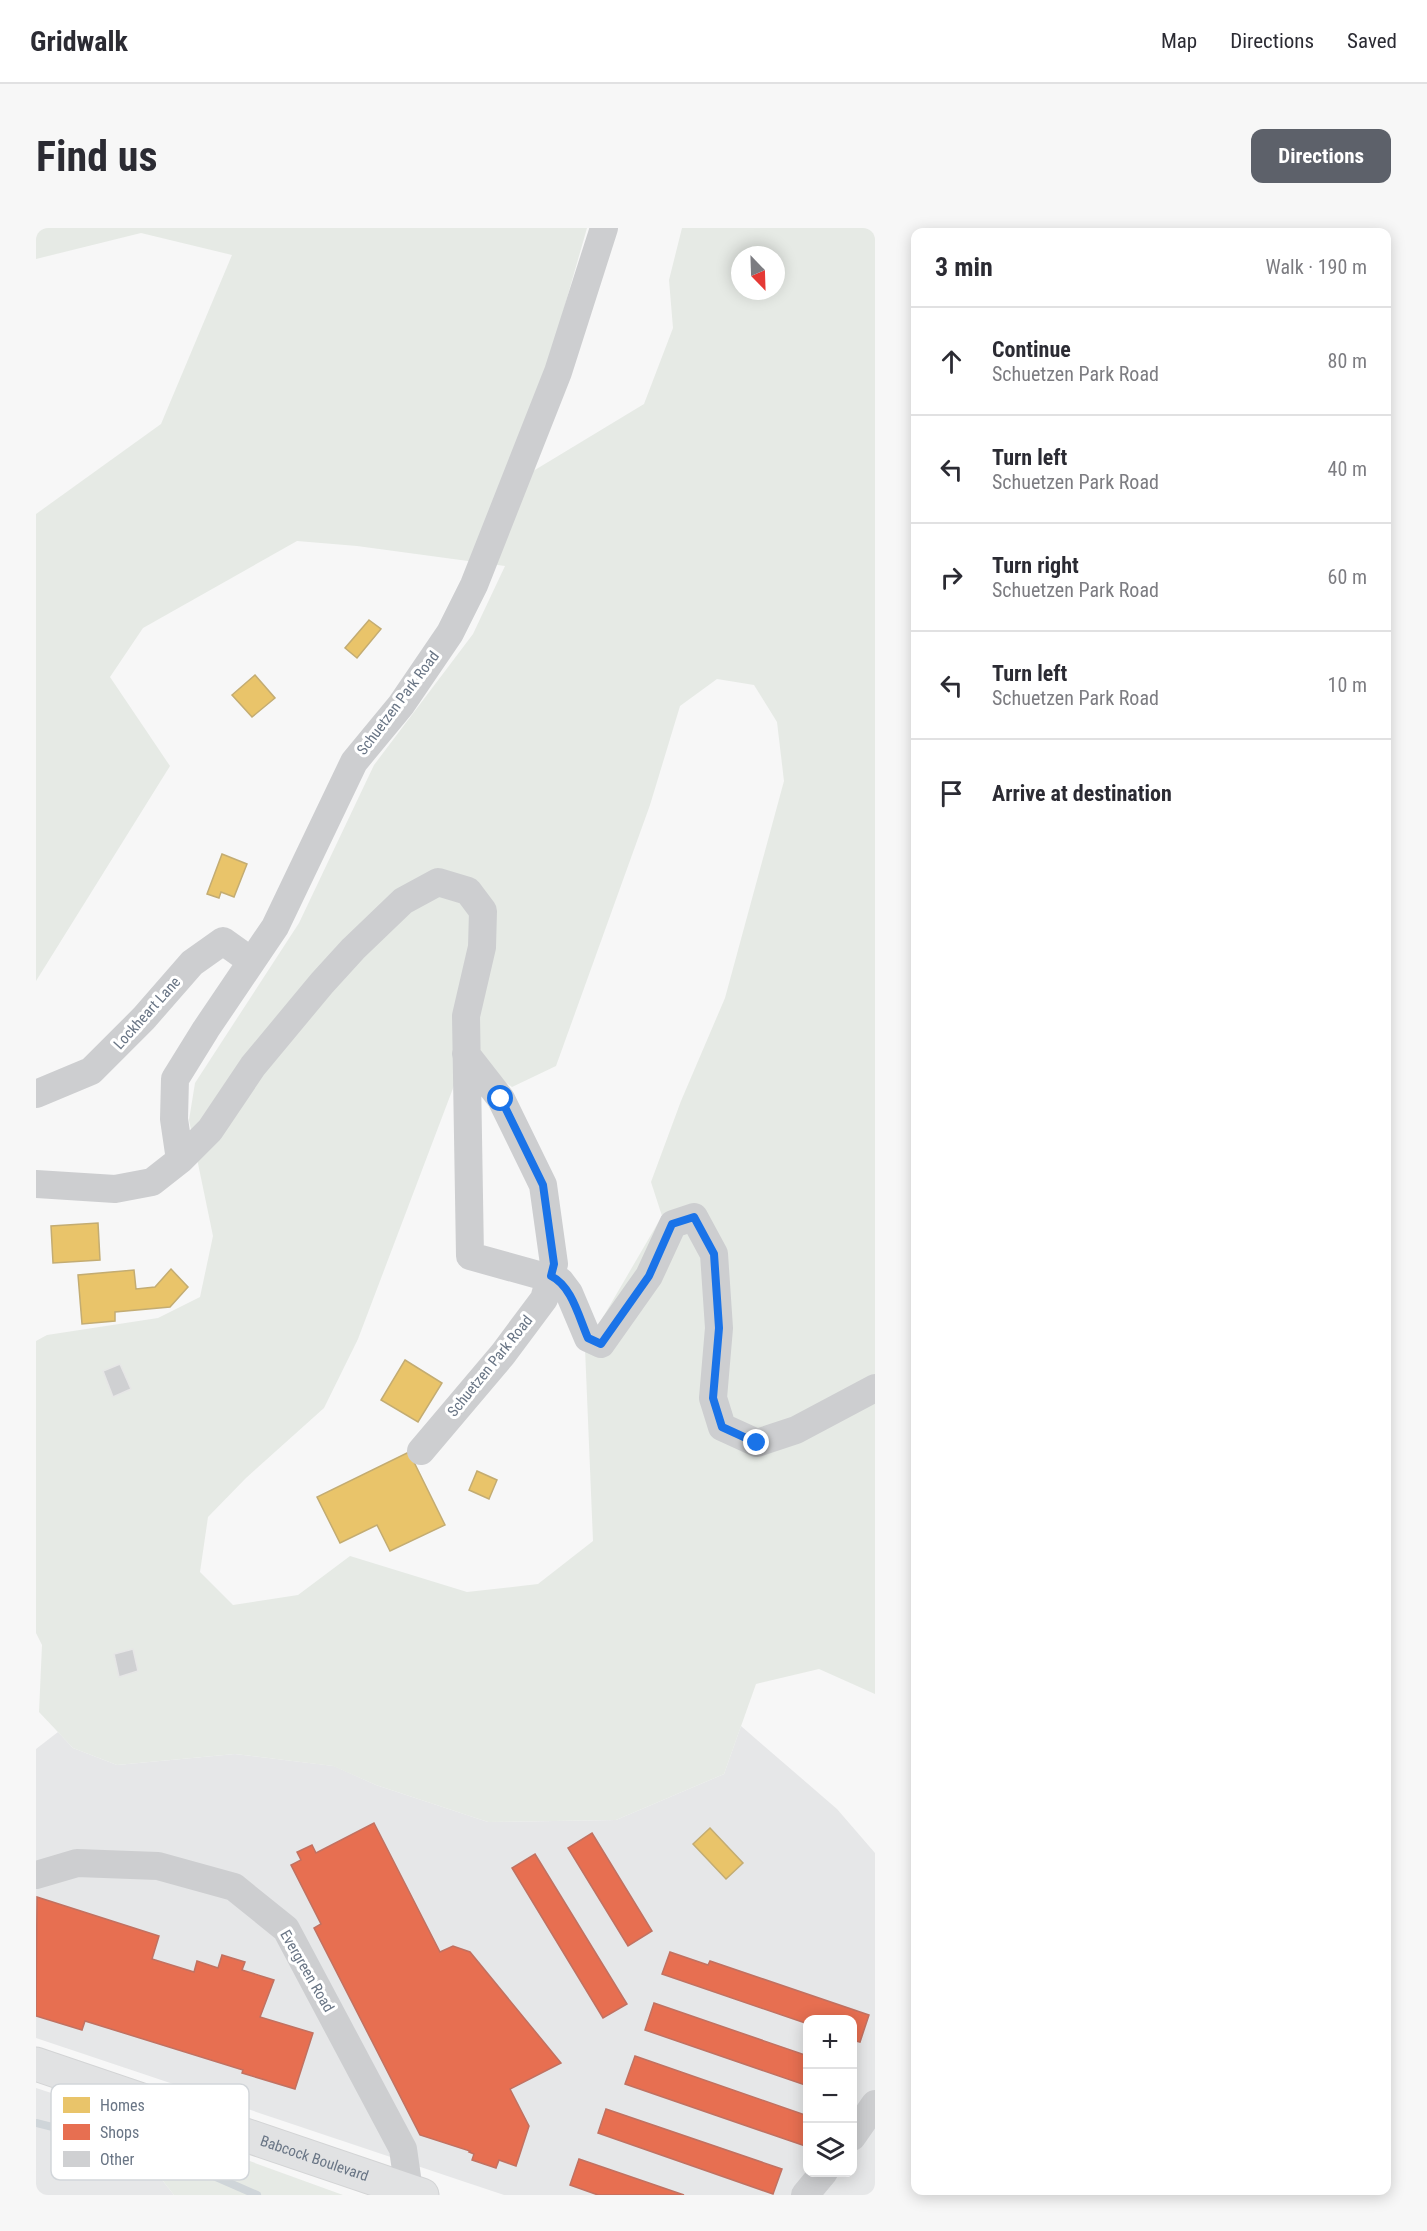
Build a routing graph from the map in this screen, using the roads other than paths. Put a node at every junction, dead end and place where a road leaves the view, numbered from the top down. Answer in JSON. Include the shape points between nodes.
{"nodes":[{"id":1,"x":604,"y":228,"type":"edge"},
{"id":2,"x":251,"y":961,"type":"junction"},
{"id":3,"x":466,"y":1054,"type":"junction"},
{"id":4,"x":36,"y":1094,"type":"edge"},
{"id":5,"x":180,"y":1160,"type":"junction"},
{"id":6,"x":36,"y":1184,"type":"edge"},
{"id":7,"x":551,"y":1276,"type":"junction"},
{"id":8,"x":875,"y":1388,"type":"edge"},
{"id":9,"x":421,"y":1451,"type":"dead end"},
{"id":10,"x":36,"y":1875,"type":"edge"},
{"id":11,"x":36,"y":2064,"type":"edge"},
{"id":12,"x":95,"y":2084,"type":"edge"},
{"id":13,"x":875,"y":2104,"type":"edge"},
{"id":14,"x":857,"y":2130,"type":"edge"},
{"id":15,"x":249,"y":2136,"type":"edge"},
{"id":16,"x":820,"y":2177,"type":"edge"},
{"id":17,"x":416,"y":2193,"type":"edge"},
{"id":18,"x":805,"y":2195,"type":"edge"}],
"edges":[{"from":1,"to":2,"type":"street","name":"Schuetzen Park Road","via":[[558,372],[474,585],[450,633],[401,705],[354,762],[275,927]]},
{"from":2,"to":4,"type":"street","name":"Lockheart Lane","via":[[224,941],[192,963],[92,1071]]},
{"from":2,"to":5,"type":"street","name":"Schuetzen Park Road","via":[[175,1079],[174,1119]]},
{"from":3,"to":5,"type":"street","via":[[466,1016],[482,947],[483,911],[468,891],[438,882],[403,901],[322,983],[253,1066],[210,1130]]},
{"from":3,"to":7,"type":"street","name":"Schuetzen Park Road","via":[[501,1099],[543,1185],[554,1264]]},
{"from":3,"to":7,"type":"street","via":[[470,1256]]},
{"from":5,"to":6,"type":"street","via":[[152,1182],[115,1189]]},
{"from":7,"to":8,"type":"street","via":[[569,1293],[588,1338],[601,1344],[649,1276],[672,1224],[694,1217],[714,1254],[719,1328],[713,1398],[722,1427],[757,1443],[796,1430]]},
{"from":7,"to":9,"type":"street","name":"Schuetzen Park Road","via":[[544,1299],[530,1318]]},
{"from":10,"to":17,"type":"street","name":"Evergreen Road","via":[[77,1863],[158,1866],[234,1887],[286,1929],[403,2149]]},
{"from":11,"to":12,"type":"main road","name":"Babcock Boulevard"},
{"from":13,"to":14,"type":"street"},
{"from":15,"to":17,"type":"main road","name":"Babcock Boulevard"},
{"from":16,"to":18,"type":"street"}]}
